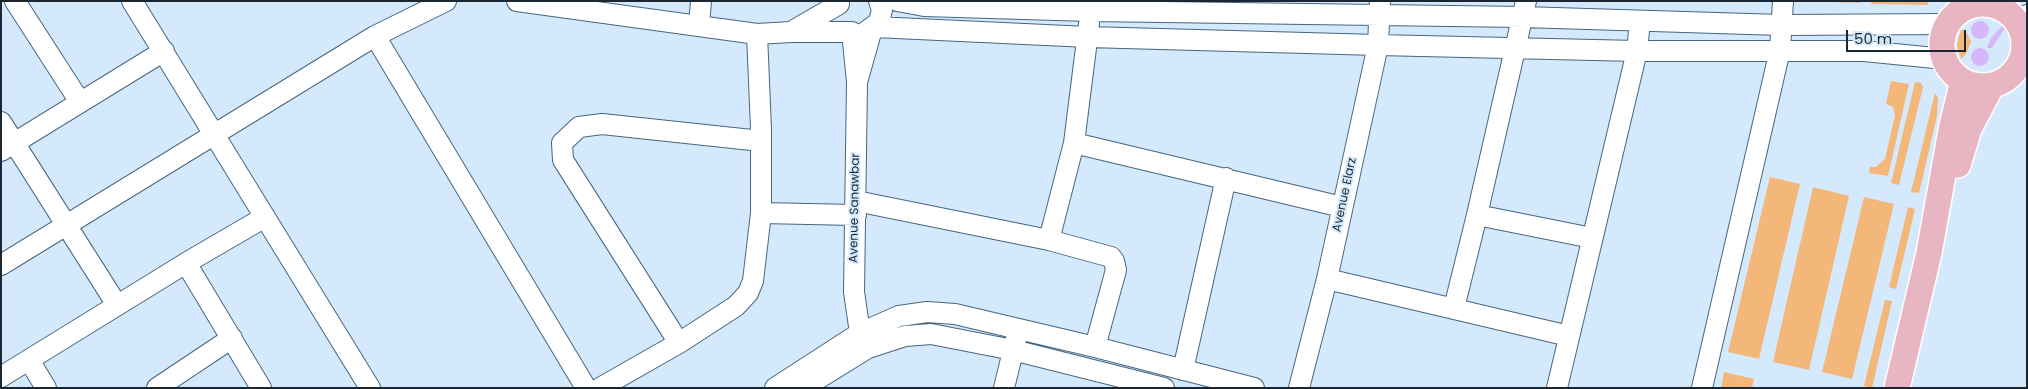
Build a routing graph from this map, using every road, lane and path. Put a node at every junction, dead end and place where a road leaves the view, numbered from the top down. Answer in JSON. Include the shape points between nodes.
{"nodes":[{"id":1,"x":14,"y":1,"type":"edge"},
{"id":2,"x":132,"y":1,"type":"edge"},
{"id":3,"x":446,"y":1,"type":"edge"},
{"id":4,"x":701,"y":1,"type":"edge"},
{"id":5,"x":879,"y":1,"type":"edge"},
{"id":6,"x":897,"y":1,"type":"edge"},
{"id":7,"x":1782,"y":1,"type":"edge"},
{"id":8,"x":528,"y":2,"type":"edge"},
{"id":9,"x":840,"y":3,"type":"edge"},
{"id":10,"x":1090,"y":6,"type":"edge"},
{"id":11,"x":1190,"y":7,"type":"edge"},
{"id":12,"x":1380,"y":9,"type":"edge"},
{"id":13,"x":1524,"y":9,"type":"edge"},
{"id":14,"x":1961,"y":9,"type":"edge"},
{"id":15,"x":2016,"y":13,"type":"edge"},
{"id":16,"x":1640,"y":22,"type":"junction"},
{"id":17,"x":1781,"y":25,"type":"junction"},
{"id":18,"x":700,"y":26,"type":"junction"},
{"id":19,"x":874,"y":28,"type":"junction"},
{"id":20,"x":791,"y":32,"type":"junction"},
{"id":21,"x":852,"y":32,"type":"junction"},
{"id":22,"x":756,"y":34,"type":"junction"},
{"id":23,"x":375,"y":36,"type":"junction"},
{"id":24,"x":1088,"y":37,"type":"junction"},
{"id":25,"x":1378,"y":45,"type":"junction"},
{"id":26,"x":1516,"y":46,"type":"junction"},
{"id":27,"x":1637,"y":50,"type":"junction"},
{"id":28,"x":1780,"y":50,"type":"junction"},
{"id":29,"x":164,"y":51,"type":"junction"},
{"id":30,"x":2025,"y":55,"type":"edge"},
{"id":31,"x":1945,"y":60,"type":"junction"},
{"id":32,"x":1963,"y":81,"type":"junction"},
{"id":33,"x":857,"y":82,"type":"junction"},
{"id":34,"x":1992,"y":85,"type":"junction"},
{"id":35,"x":80,"y":102,"type":"junction"},
{"id":36,"x":1,"y":122,"type":"edge"},
{"id":37,"x":1961,"y":127,"type":"junction"},
{"id":38,"x":215,"y":134,"type":"junction"},
{"id":39,"x":761,"y":141,"type":"junction"},
{"id":40,"x":1074,"y":143,"type":"junction"},
{"id":41,"x":8,"y":147,"type":"edge"},
{"id":42,"x":1226,"y":178,"type":"junction"},
{"id":43,"x":1342,"y":207,"type":"junction"},
{"id":44,"x":856,"y":208,"type":"junction"},
{"id":45,"x":761,"y":213,"type":"junction"},
{"id":46,"x":1477,"y":215,"type":"junction"},
{"id":47,"x":265,"y":217,"type":"junction"},
{"id":48,"x":66,"y":225,"type":"junction"},
{"id":49,"x":1592,"y":238,"type":"junction"},
{"id":50,"x":1049,"y":240,"type":"junction"},
{"id":51,"x":186,"y":263,"type":"junction"},
{"id":52,"x":1,"y":265,"type":"edge"},
{"id":53,"x":1327,"y":279,"type":"junction"},
{"id":54,"x":117,"y":305,"type":"junction"},
{"id":55,"x":1454,"y":308,"type":"junction"},
{"id":56,"x":1018,"y":330,"type":"junction"},
{"id":57,"x":1569,"y":336,"type":"junction"},
{"id":58,"x":232,"y":338,"type":"junction"},
{"id":59,"x":864,"y":340,"type":"junction"},
{"id":60,"x":679,"y":343,"type":"junction"},
{"id":61,"x":1095,"y":347,"type":"junction"},
{"id":62,"x":1013,"y":350,"type":"junction"},
{"id":63,"x":29,"y":360,"type":"junction"},
{"id":64,"x":1183,"y":370,"type":"junction"},
{"id":65,"x":1,"y":377,"type":"edge"},
{"id":66,"x":1215,"y":384,"type":"edge"},
{"id":67,"x":46,"y":388,"type":"edge"},
{"id":68,"x":157,"y":388,"type":"edge"},
{"id":69,"x":261,"y":388,"type":"edge"},
{"id":70,"x":370,"y":388,"type":"edge"},
{"id":71,"x":586,"y":388,"type":"edge"},
{"id":72,"x":600,"y":388,"type":"edge"},
{"id":73,"x":775,"y":388,"type":"edge"},
{"id":74,"x":803,"y":388,"type":"edge"},
{"id":75,"x":1004,"y":388,"type":"edge"},
{"id":76,"x":1164,"y":388,"type":"edge"},
{"id":77,"x":1254,"y":388,"type":"edge"},
{"id":78,"x":1299,"y":388,"type":"edge"},
{"id":79,"x":1557,"y":388,"type":"edge"},
{"id":80,"x":1702,"y":388,"type":"edge"},
{"id":81,"x":1897,"y":388,"type":"edge"}],
"edges":[{"from":1,"to":35,"type":"street"},
{"from":2,"to":29,"type":"street"},
{"from":3,"to":23,"type":"street"},
{"from":4,"to":18,"type":"street"},
{"from":5,"to":19,"type":"street","via":[[881,16]]},
{"from":6,"to":10,"type":"street","via":[[924,6]]},
{"from":7,"to":17,"type":"street"},
{"from":8,"to":18,"type":"street"},
{"from":9,"to":20,"type":"street"},
{"from":9,"to":21,"type":"street","via":[[839,19]]},
{"from":10,"to":11,"type":"street"},
{"from":10,"to":24,"type":"street"},
{"from":11,"to":12,"type":"street"},
{"from":12,"to":13,"type":"street"},
{"from":12,"to":25,"type":"street","name":"Avenue Elarz"},
{"from":13,"to":16,"type":"street"},
{"from":13,"to":26,"type":"street"},
{"from":14,"to":15,"type":"main road","via":[[1987,5]]},
{"from":14,"to":17,"type":"street"},
{"from":14,"to":31,"type":"main road","via":[[1944,35]]},
{"from":15,"to":30,"type":"main road"},
{"from":16,"to":17,"type":"street"},
{"from":16,"to":27,"type":"street"},
{"from":17,"to":28,"type":"street"},
{"from":18,"to":22,"type":"street"},
{"from":19,"to":21,"type":"street","via":[[864,33]]},
{"from":19,"to":24,"type":"street"},
{"from":19,"to":33,"type":"street"},
{"from":20,"to":21,"type":"street"},
{"from":20,"to":22,"type":"street"},
{"from":21,"to":33,"type":"street"},
{"from":22,"to":39,"type":"street"},
{"from":23,"to":38,"type":"street"},
{"from":23,"to":71,"type":"street"},
{"from":24,"to":25,"type":"street"},
{"from":24,"to":40,"type":"street"},
{"from":25,"to":26,"type":"street"},
{"from":25,"to":43,"type":"street","name":"Avenue Elarz"},
{"from":26,"to":27,"type":"street"},
{"from":26,"to":46,"type":"street"},
{"from":27,"to":28,"type":"street"},
{"from":27,"to":49,"type":"street"},
{"from":28,"to":31,"type":"street","via":[[1864,51]]},
{"from":28,"to":80,"type":"street"},
{"from":29,"to":35,"type":"street"},
{"from":29,"to":38,"type":"street"},
{"from":30,"to":34,"type":"main road","via":[[2011,75]]},
{"from":31,"to":32,"type":"main road"},
{"from":32,"to":34,"type":"main road"},
{"from":32,"to":37,"type":"main road"},
{"from":33,"to":44,"type":"street","name":"Avenue Sanawbar"},
{"from":34,"to":37,"type":"main road"},
{"from":35,"to":41,"type":"street"},
{"from":36,"to":41,"type":"street"},
{"from":37,"to":81,"type":"main road"},
{"from":38,"to":47,"type":"street"},
{"from":38,"to":48,"type":"street"},
{"from":39,"to":45,"type":"street"},
{"from":39,"to":60,"type":"street","via":[[602,124],[579,127],[562,144],[563,160]]},
{"from":40,"to":42,"type":"street"},
{"from":40,"to":50,"type":"street"},
{"from":41,"to":48,"type":"street"},
{"from":42,"to":43,"type":"street"},
{"from":42,"to":64,"type":"street"},
{"from":43,"to":53,"type":"street","name":"Avenue Elarz"},
{"from":44,"to":45,"type":"street"},
{"from":44,"to":50,"type":"street"},
{"from":44,"to":59,"type":"street","name":"Avenue Sanawbar","via":[[854,292]]},
{"from":45,"to":60,"type":"street","via":[[753,281],[748,293],[736,306]]},
{"from":46,"to":49,"type":"street"},
{"from":46,"to":55,"type":"street"},
{"from":47,"to":51,"type":"street"},
{"from":47,"to":70,"type":"street"},
{"from":48,"to":52,"type":"street"},
{"from":48,"to":54,"type":"street"},
{"from":49,"to":57,"type":"street"},
{"from":50,"to":61,"type":"street","via":[[1106,255],[1114,261],[1116,270]]},
{"from":51,"to":54,"type":"street"},
{"from":51,"to":58,"type":"street"},
{"from":53,"to":55,"type":"street"},
{"from":53,"to":78,"type":"street","name":"Avenue Elarz"},
{"from":54,"to":63,"type":"street"},
{"from":55,"to":57,"type":"street"},
{"from":56,"to":59,"type":"street","via":[[955,314],[927,312],[899,316]]},
{"from":56,"to":61,"type":"street"},
{"from":56,"to":62,"type":"street"},
{"from":57,"to":79,"type":"street"},
{"from":58,"to":68,"type":"street"},
{"from":58,"to":69,"type":"street"},
{"from":59,"to":62,"type":"street","via":[[931,334]]},
{"from":59,"to":73,"type":"street"},
{"from":59,"to":74,"type":"street"},
{"from":60,"to":72,"type":"street"},
{"from":61,"to":64,"type":"street"},
{"from":62,"to":75,"type":"street"},
{"from":62,"to":76,"type":"street"},
{"from":63,"to":65,"type":"street"},
{"from":63,"to":67,"type":"street"},
{"from":64,"to":66,"type":"street"},
{"from":66,"to":77,"type":"street"}]}
